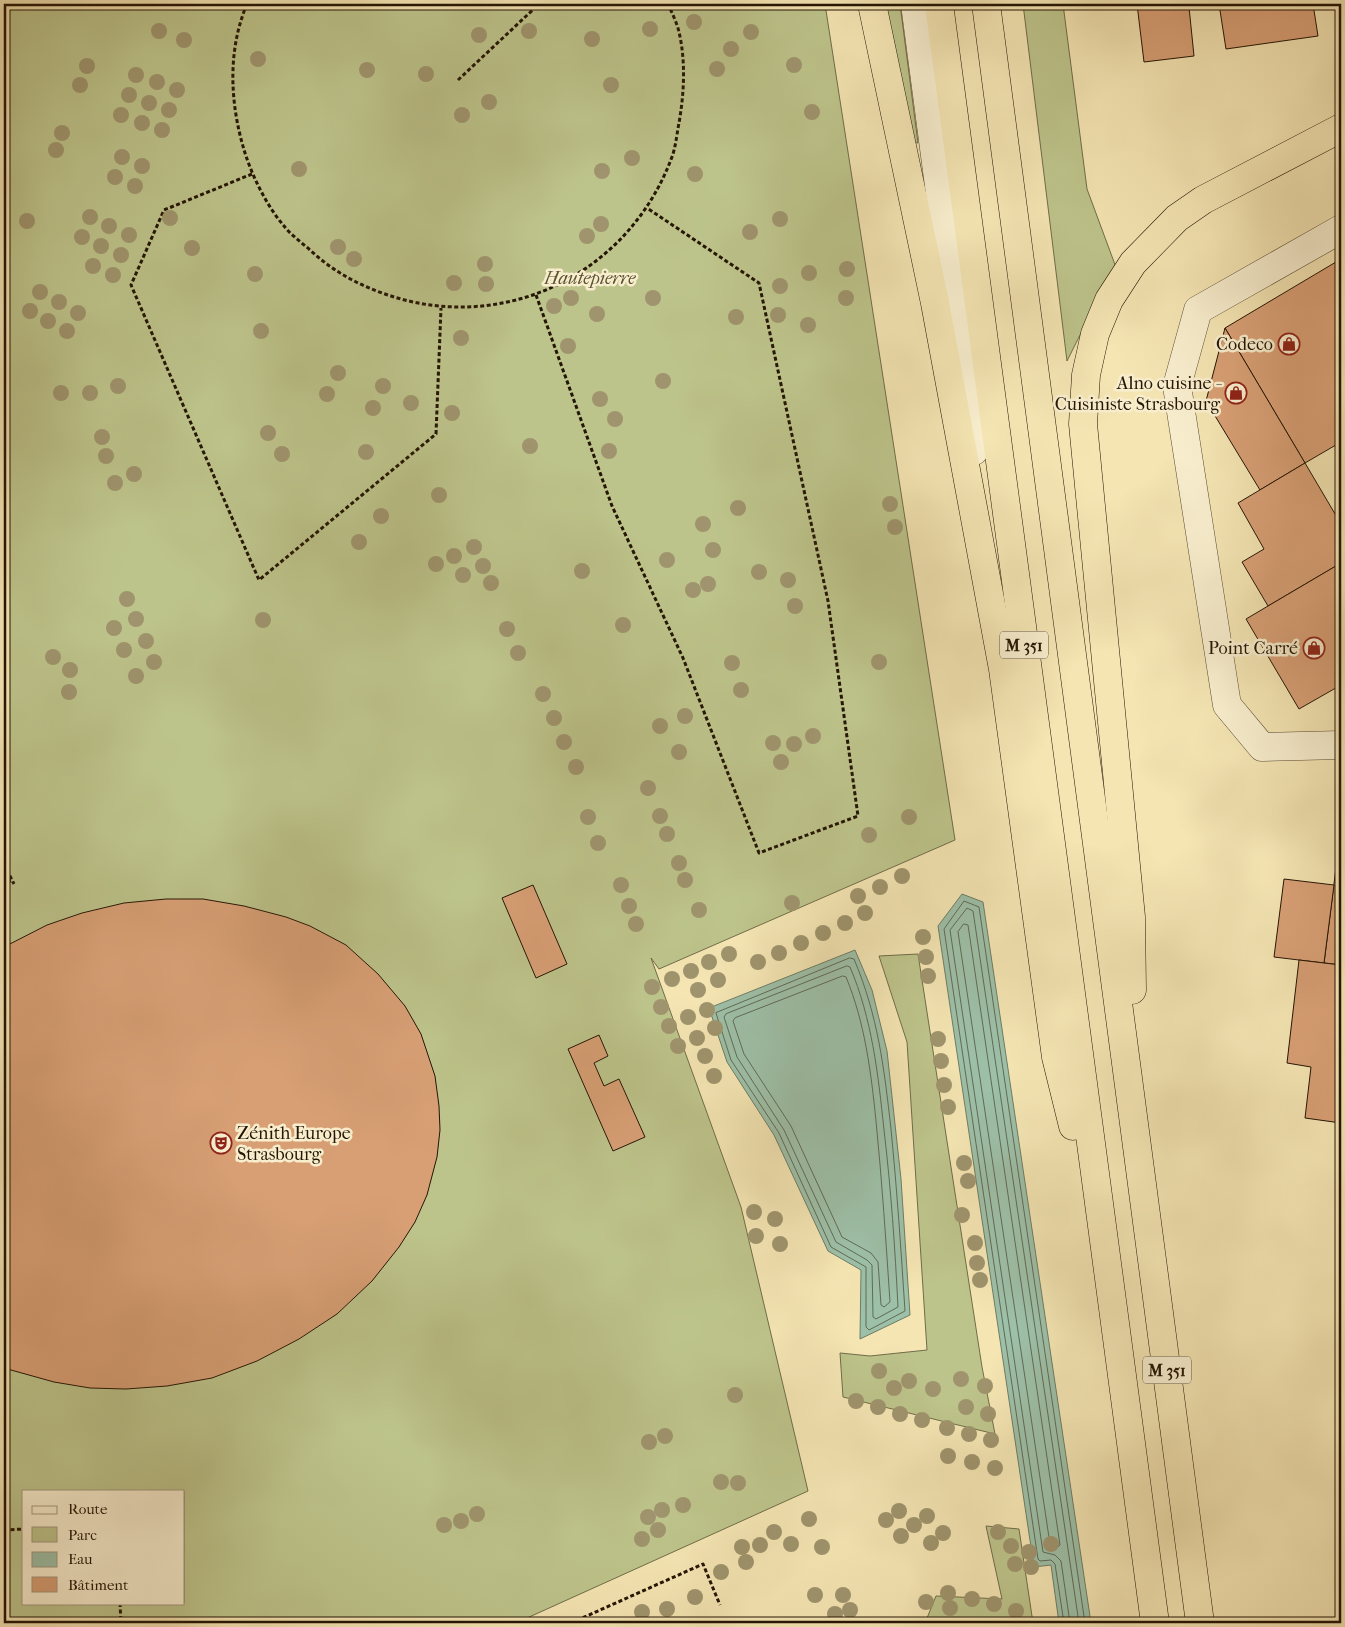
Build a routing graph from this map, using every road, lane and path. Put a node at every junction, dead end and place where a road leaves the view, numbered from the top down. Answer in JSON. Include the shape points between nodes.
{"nodes":[{"id":1,"x":247,"y":4,"type":"edge"},
{"id":2,"x":539,"y":4,"type":"edge"},
{"id":3,"x":668,"y":4,"type":"edge"},
{"id":4,"x":872,"y":4,"type":"edge"},
{"id":5,"x":915,"y":4,"type":"edge"},
{"id":6,"x":939,"y":4,"type":"edge"},
{"id":7,"x":986,"y":4,"type":"edge"},
{"id":8,"x":458,"y":80,"type":"dead end"},
{"id":9,"x":1341,"y":128,"type":"edge"},
{"id":10,"x":252,"y":174,"type":"junction"},
{"id":11,"x":647,"y":208,"type":"junction"},
{"id":12,"x":1341,"y":229,"type":"edge"},
{"id":13,"x":536,"y":295,"type":"junction"},
{"id":14,"x":441,"y":308,"type":"junction"},
{"id":15,"x":1003,"y":669,"type":"junction"},
{"id":16,"x":1341,"y":745,"type":"edge"},
{"id":17,"x":4,"y":864,"type":"edge"},
{"id":18,"x":4,"y":884,"type":"edge"},
{"id":19,"x":1134,"y":1117,"type":"junction"},
{"id":20,"x":1110,"y":1285,"type":"junction"},
{"id":21,"x":22,"y":1528,"type":"edge"},
{"id":22,"x":4,"y":1530,"type":"edge"},
{"id":23,"x":120,"y":1604,"type":"edge"},
{"id":24,"x":720,"y":1605,"type":"dead end"},
{"id":25,"x":121,"y":1623,"type":"edge"},
{"id":26,"x":571,"y":1623,"type":"edge"},
{"id":27,"x":1155,"y":1623,"type":"edge"},
{"id":28,"x":1200,"y":1623,"type":"edge"}],
"edges":[{"from":1,"to":10,"type":"path","via":[[240,20],[232,72],[236,124]]},
{"from":2,"to":8,"type":"path"},
{"from":3,"to":11,"type":"path","via":[[679,33],[684,94],[673,153]]},
{"from":4,"to":15,"type":"highway","via":[[935,303]]},
{"from":5,"to":15,"type":"lane"},
{"from":6,"to":20,"type":"highway","number":"M 351"},
{"from":7,"to":19,"type":"highway","number":"M 351"},
{"from":9,"to":19,"type":"highway","via":[[1203,200],[1154,239],[1132,263],[1109,300],[1095,334],[1086,375],[1083,424],[1131,917]]},
{"from":10,"to":14,"type":"path","via":[[284,226],[328,267],[381,295]]},
{"from":10,"to":14,"type":"path","via":[[164,210],[131,285],[259,580],[436,434]]},
{"from":11,"to":13,"type":"path","via":[[616,244],[579,274]]},
{"from":11,"to":13,"type":"path","via":[[759,283],[828,601],[858,816],[759,853],[683,658],[612,506]]},
{"from":12,"to":16,"type":"lane","via":[[1198,310],[1177,386],[1227,705],[1262,747]]},
{"from":13,"to":14,"type":"path","via":[[489,306]]},
{"from":15,"to":20,"type":"highway","via":[[1056,1056]]},
{"from":17,"to":18,"type":"path","via":[[12,883]]},
{"from":19,"to":28,"type":"highway","number":"M 351"},
{"from":20,"to":27,"type":"highway","number":"M 351"},
{"from":21,"to":22,"type":"path"},
{"from":23,"to":25,"type":"path"},
{"from":24,"to":26,"type":"path","via":[[703,1564]]}]}
